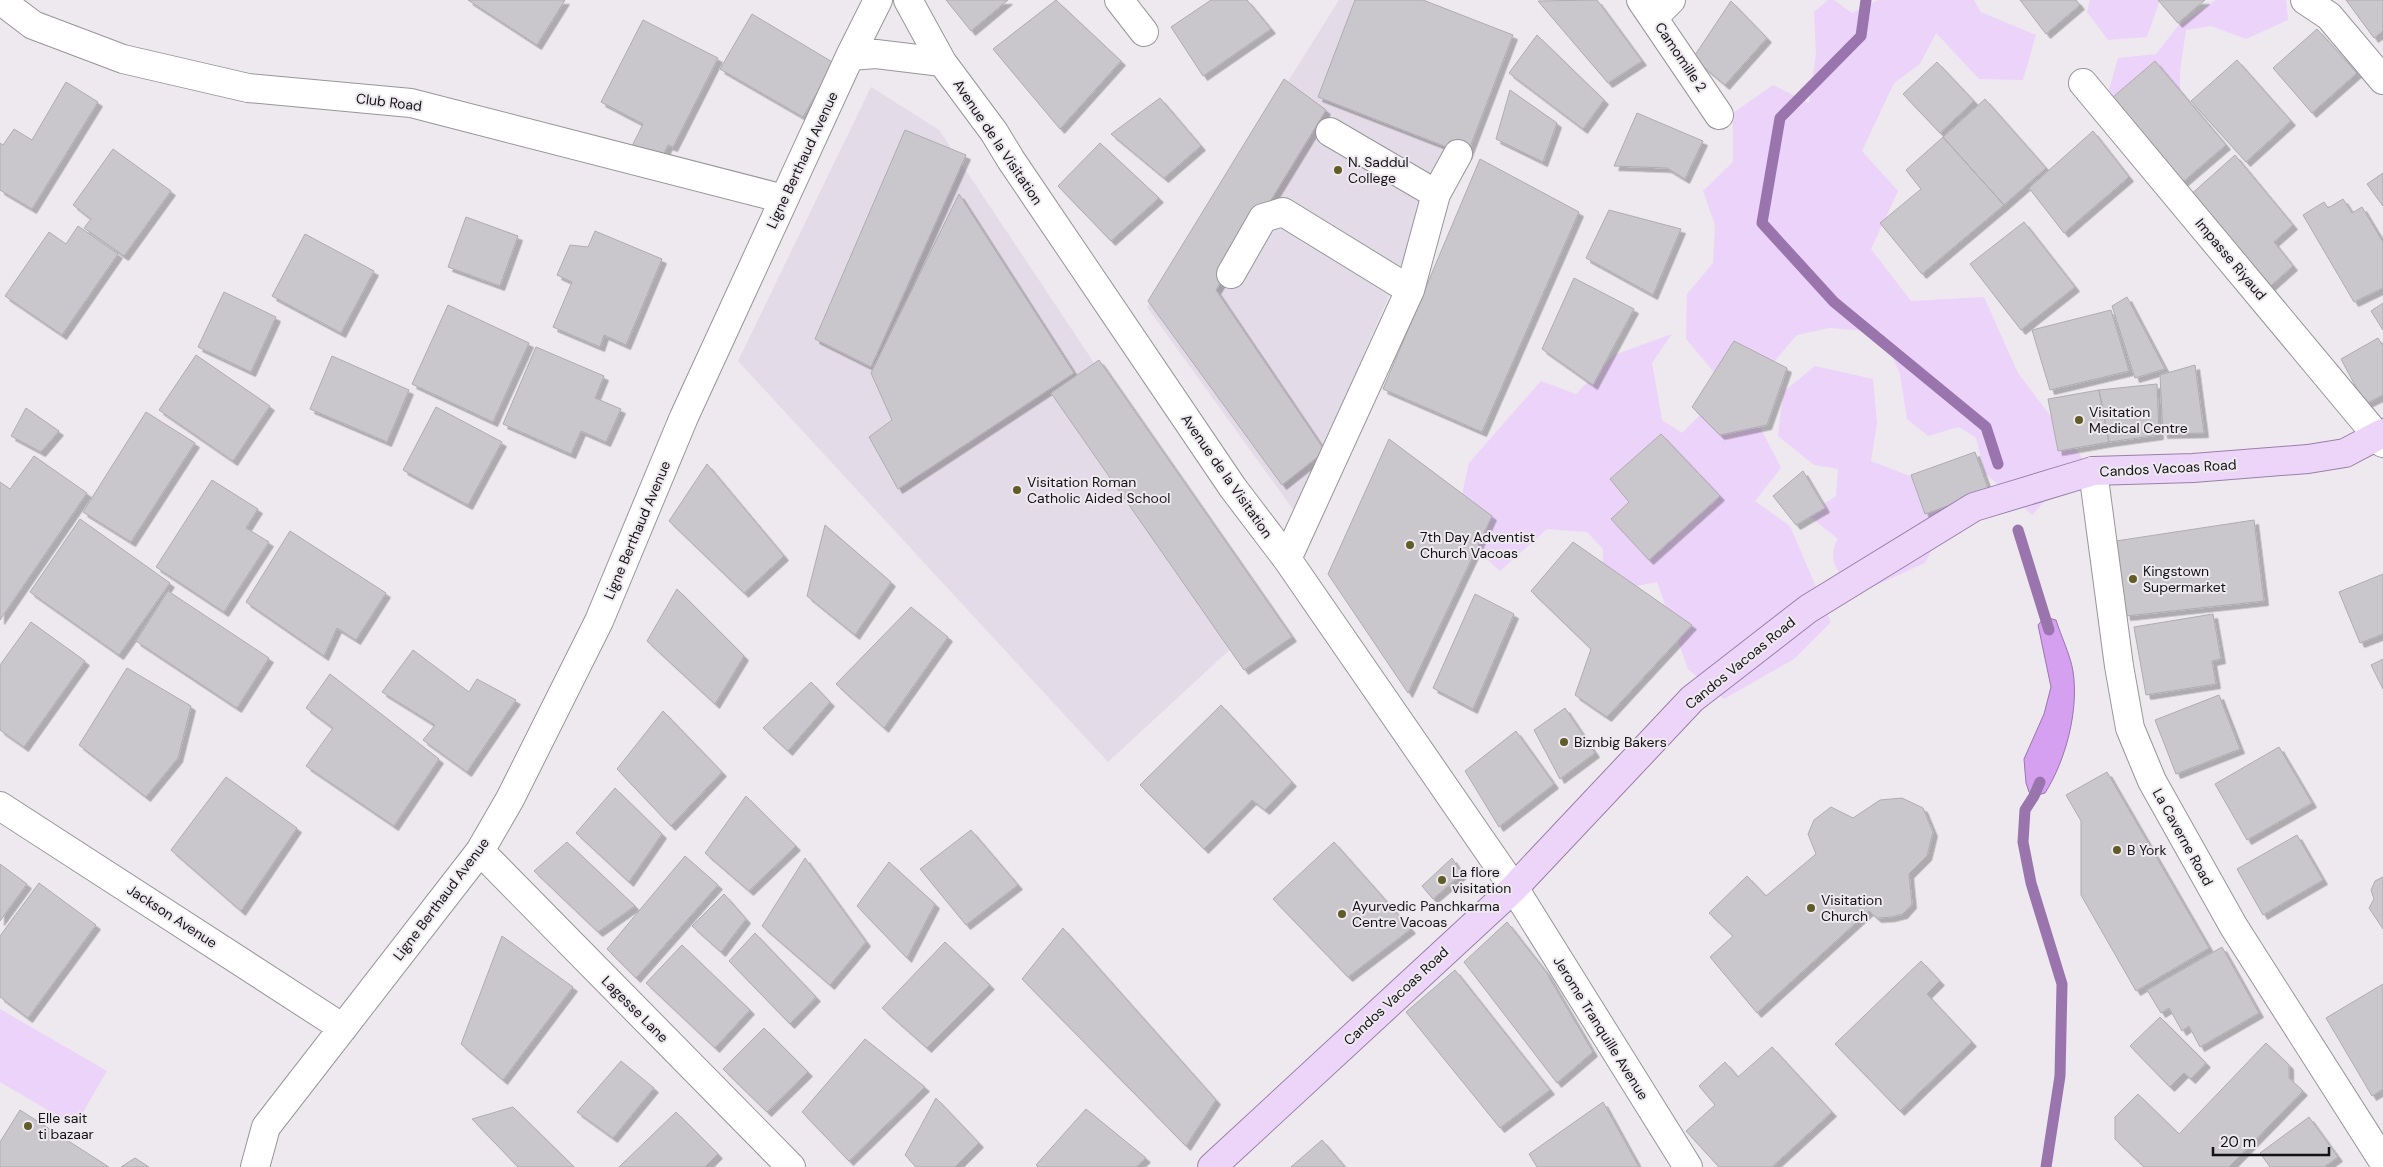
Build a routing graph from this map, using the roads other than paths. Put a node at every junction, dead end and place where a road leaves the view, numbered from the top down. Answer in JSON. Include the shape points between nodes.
{"nodes":[{"id":1,"x":0,"y":0,"type":"edge"},
{"id":2,"x":878,"y":0,"type":"edge"},
{"id":3,"x":908,"y":0,"type":"edge"},
{"id":4,"x":1119,"y":0,"type":"edge"},
{"id":5,"x":2305,"y":0,"type":"edge"},
{"id":6,"x":1655,"y":6,"type":"edge"},
{"id":7,"x":1144,"y":32,"type":"dead end"},
{"id":8,"x":850,"y":56,"type":"junction"},
{"id":9,"x":942,"y":62,"type":"junction"},
{"id":10,"x":2383,"y":80,"type":"edge"},
{"id":11,"x":2084,"y":83,"type":"dead end"},
{"id":12,"x":1720,"y":115,"type":"dead end"},
{"id":13,"x":1330,"y":132,"type":"dead end"},
{"id":14,"x":1458,"y":154,"type":"dead end"},
{"id":15,"x":1436,"y":194,"type":"junction"},
{"id":16,"x":784,"y":199,"type":"junction"},
{"id":17,"x":1231,"y":274,"type":"dead end"},
{"id":18,"x":1410,"y":290,"type":"junction"},
{"id":19,"x":2381,"y":437,"type":"edge"},
{"id":20,"x":2093,"y":471,"type":"junction"},
{"id":21,"x":1287,"y":559,"type":"junction"},
{"id":22,"x":0,"y":806,"type":"edge"},
{"id":23,"x":480,"y":851,"type":"junction"},
{"id":24,"x":1514,"y":888,"type":"junction"},
{"id":25,"x":343,"y":1028,"type":"junction"},
{"id":26,"x":2383,"y":1161,"type":"edge"},
{"id":27,"x":255,"y":1167,"type":"edge"},
{"id":28,"x":791,"y":1167,"type":"edge"},
{"id":29,"x":1212,"y":1167,"type":"edge"},
{"id":30,"x":1688,"y":1167,"type":"edge"}],
"edges":[{"from":1,"to":16,"type":"street","name":"Club Road","via":[[34,25],[123,59],[248,88],[411,103]]},
{"from":2,"to":8,"type":"street","name":"Ligne Berthaud Avenue"},
{"from":3,"to":9,"type":"street","name":"Avenue de la Visitation"},
{"from":4,"to":7,"type":"street"},
{"from":5,"to":10,"type":"street","via":[[2329,16]]},
{"from":6,"to":12,"type":"street","name":"Camomille 2"},
{"from":8,"to":9,"type":"street","via":[[876,54]]},
{"from":8,"to":16,"type":"street","name":"Ligne Berthaud Avenue"},
{"from":9,"to":21,"type":"street","name":"Avenue de la Visitation","via":[[994,132],[1233,488]]},
{"from":11,"to":19,"type":"street","name":"Impasse Riyaud"},
{"from":13,"to":15,"type":"street"},
{"from":14,"to":15,"type":"street"},
{"from":15,"to":18,"type":"street"},
{"from":16,"to":23,"type":"street","name":"Ligne Berthaud Avenue","via":[[684,417],[599,621],[510,799]]},
{"from":17,"to":18,"type":"street","via":[[1264,218],[1283,212]]},
{"from":18,"to":21,"type":"street"},
{"from":19,"to":20,"type":"main road","name":"Candos Vacoas Road","via":[[2345,454],[2308,459],[2193,468]]},
{"from":20,"to":24,"type":"main road","name":"Candos Vacoas Road","via":[[1974,507],[1808,609],[1692,699]]},
{"from":20,"to":26,"type":"street","name":"La Caverne Road","via":[[2130,728],[2152,781],[2234,927]]},
{"from":21,"to":24,"type":"street","name":"Avenue de la Visitation"},
{"from":22,"to":25,"type":"street","name":"Jackson Avenue"},
{"from":23,"to":25,"type":"street","name":"Ligne Berthaud Avenue"},
{"from":23,"to":28,"type":"street","name":"Lagesse Lane"},
{"from":24,"to":29,"type":"main road","name":"Candos Vacoas Road"},
{"from":24,"to":30,"type":"street","name":"Jerome Tranquille Avenue"},
{"from":25,"to":27,"type":"street","name":"Ligne Berthaud Avenue","via":[[266,1127]]}]}
